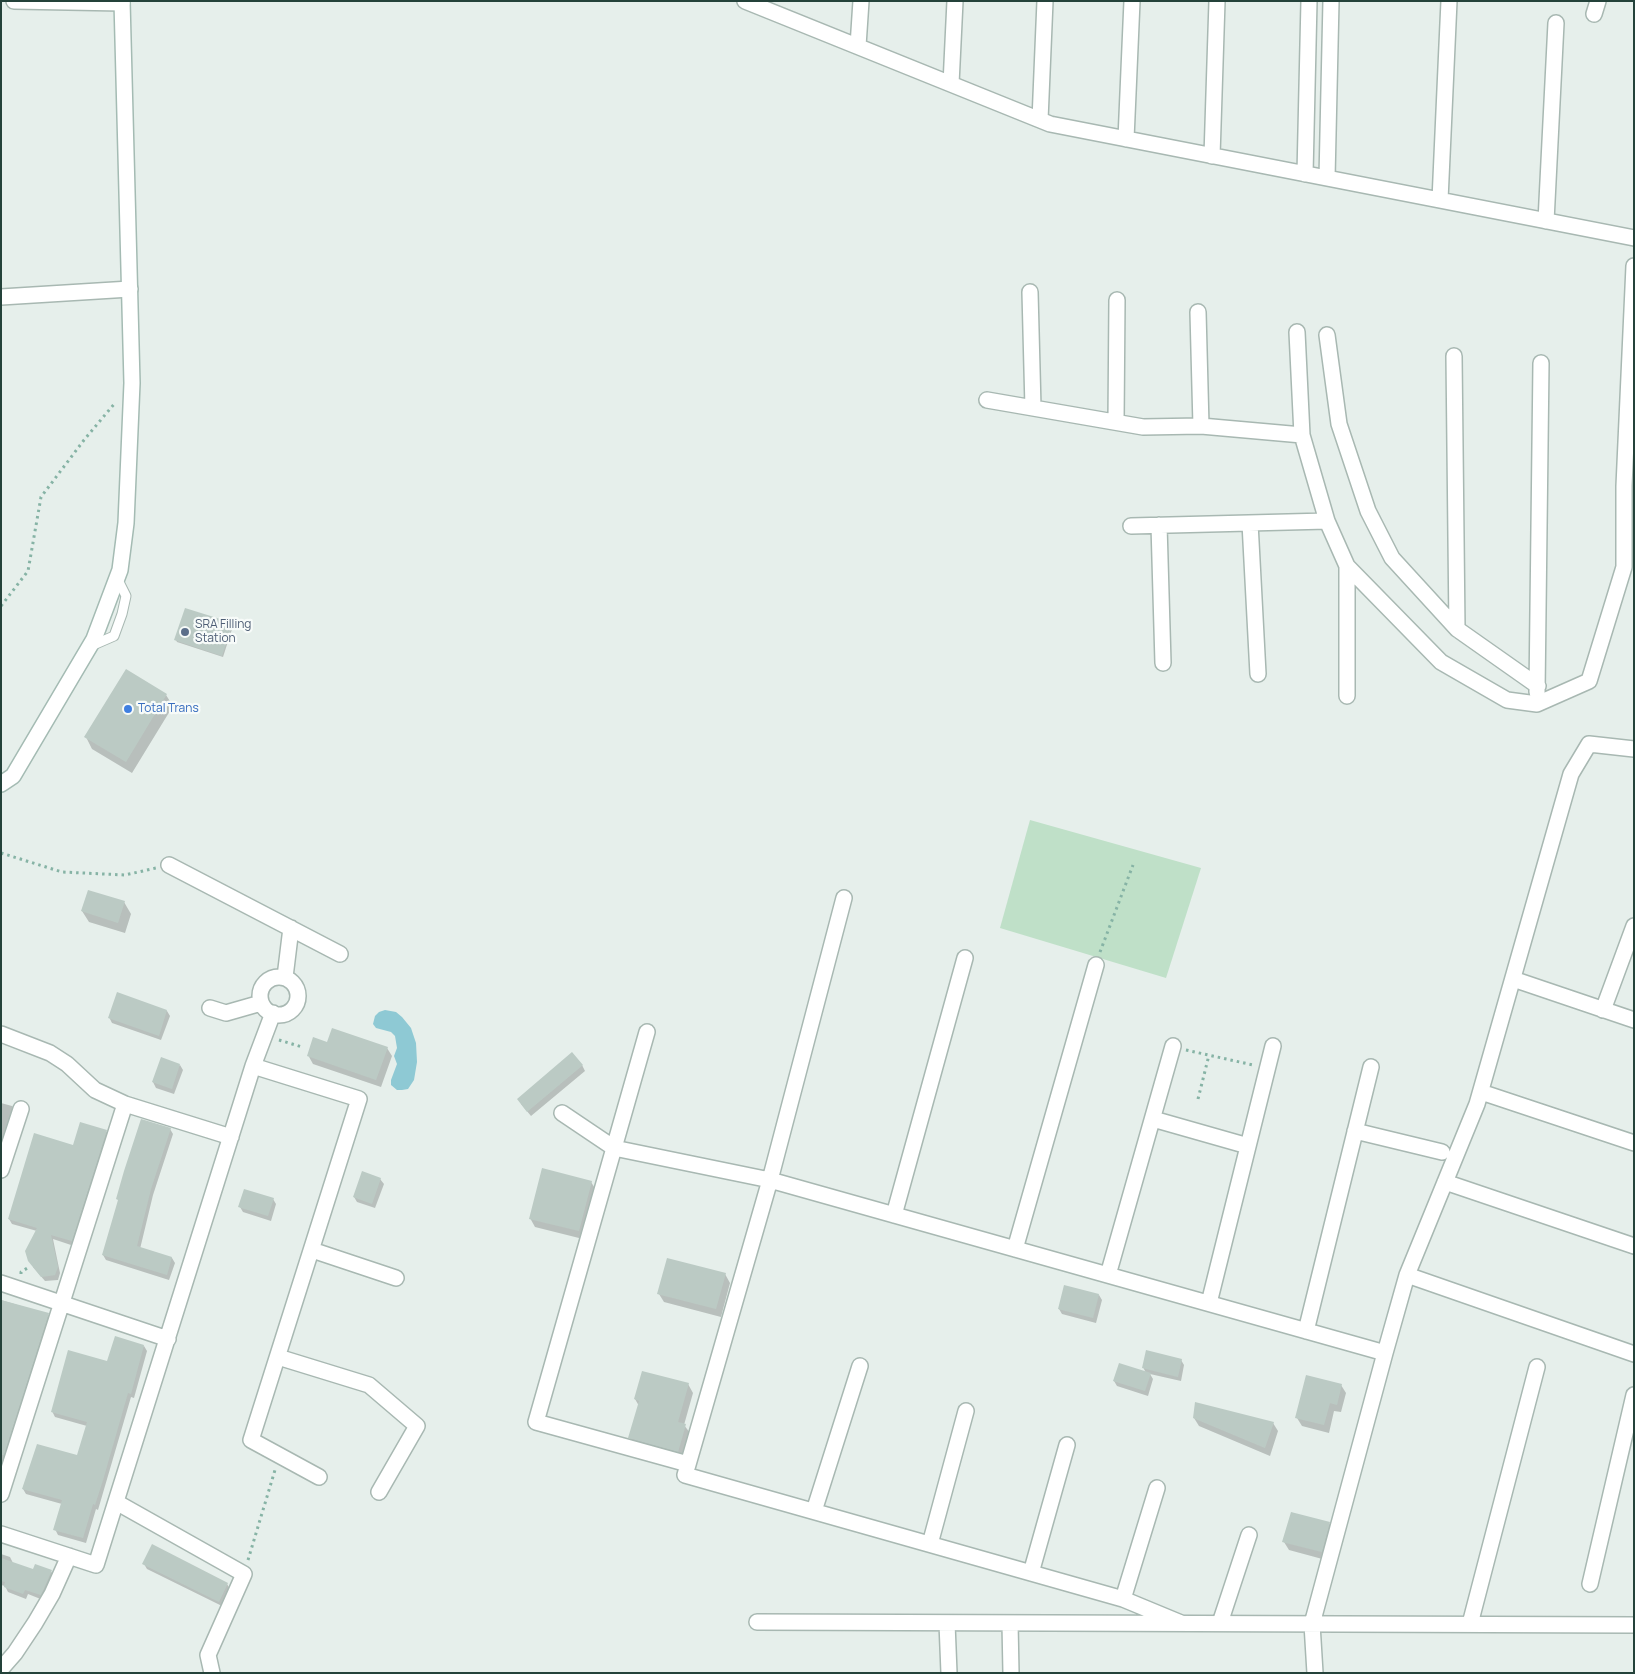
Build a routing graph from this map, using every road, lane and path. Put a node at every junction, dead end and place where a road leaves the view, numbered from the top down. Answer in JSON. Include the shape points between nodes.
{"nodes":[{"id":1,"x":14,"y":1,"type":"edge"},
{"id":2,"x":745,"y":1,"type":"edge"},
{"id":3,"x":860,"y":1,"type":"edge"},
{"id":4,"x":955,"y":1,"type":"edge"},
{"id":5,"x":1045,"y":1,"type":"edge"},
{"id":6,"x":1132,"y":1,"type":"edge"},
{"id":7,"x":1217,"y":1,"type":"edge"},
{"id":8,"x":1309,"y":1,"type":"edge"},
{"id":9,"x":1331,"y":1,"type":"edge"},
{"id":10,"x":1449,"y":1,"type":"edge"},
{"id":11,"x":122,"y":2,"type":"edge"},
{"id":12,"x":1556,"y":23,"type":"dead end"},
{"id":13,"x":858,"y":46,"type":"junction"},
{"id":14,"x":951,"y":84,"type":"junction"},
{"id":15,"x":1040,"y":120,"type":"junction"},
{"id":16,"x":1126,"y":139,"type":"junction"},
{"id":17,"x":1212,"y":156,"type":"junction"},
{"id":18,"x":1305,"y":174,"type":"junction"},
{"id":19,"x":1327,"y":178,"type":"junction"},
{"id":20,"x":1440,"y":200,"type":"junction"},
{"id":21,"x":1546,"y":221,"type":"junction"},
{"id":22,"x":1634,"y":238,"type":"edge"},
{"id":23,"x":1634,"y":266,"type":"edge"},
{"id":24,"x":130,"y":289,"type":"junction"},
{"id":25,"x":1030,"y":292,"type":"dead end"},
{"id":26,"x":1,"y":297,"type":"edge"},
{"id":27,"x":1117,"y":300,"type":"dead end"},
{"id":28,"x":1198,"y":312,"type":"dead end"},
{"id":29,"x":1297,"y":332,"type":"dead end"},
{"id":30,"x":1327,"y":335,"type":"dead end"},
{"id":31,"x":1454,"y":356,"type":"dead end"},
{"id":32,"x":1541,"y":363,"type":"dead end"},
{"id":33,"x":132,"y":383,"type":"junction"},
{"id":34,"x":986,"y":400,"type":"dead end"},
{"id":35,"x":1033,"y":408,"type":"junction"},
{"id":36,"x":1116,"y":422,"type":"junction"},
{"id":37,"x":1201,"y":426,"type":"junction"},
{"id":38,"x":1302,"y":435,"type":"junction"},
{"id":39,"x":1327,"y":521,"type":"junction"},
{"id":40,"x":1250,"y":523,"type":"junction"},
{"id":41,"x":1159,"y":525,"type":"junction"},
{"id":42,"x":1131,"y":526,"type":"dead end"},
{"id":43,"x":1347,"y":566,"type":"junction"},
{"id":44,"x":1,"y":606,"type":"edge"},
{"id":45,"x":1457,"y":629,"type":"junction"},
{"id":46,"x":1163,"y":663,"type":"dead end"},
{"id":47,"x":1258,"y":674,"type":"dead end"},
{"id":48,"x":1538,"y":686,"type":"junction"},
{"id":49,"x":1347,"y":696,"type":"dead end"},
{"id":50,"x":1537,"y":704,"type":"junction"},
{"id":51,"x":1634,"y":749,"type":"edge"},
{"id":52,"x":1,"y":784,"type":"edge"},
{"id":53,"x":1,"y":853,"type":"edge"},
{"id":54,"x":169,"y":865,"type":"joint"},
{"id":55,"x":1133,"y":866,"type":"dead end"},
{"id":56,"x":844,"y":898,"type":"dead end"},
{"id":57,"x":1634,"y":926,"type":"edge"},
{"id":58,"x":291,"y":928,"type":"junction"},
{"id":59,"x":340,"y":954,"type":"dead end"},
{"id":60,"x":965,"y":958,"type":"dead end"},
{"id":61,"x":1096,"y":964,"type":"joint"},
{"id":62,"x":286,"y":977,"type":"junction"},
{"id":63,"x":1513,"y":979,"type":"junction"},
{"id":64,"x":261,"y":1003,"type":"junction"},
{"id":65,"x":210,"y":1008,"type":"dead end"},
{"id":66,"x":1603,"y":1010,"type":"junction"},
{"id":67,"x":273,"y":1013,"type":"junction"},
{"id":68,"x":1634,"y":1020,"type":"edge"},
{"id":69,"x":647,"y":1032,"type":"dead end"},
{"id":70,"x":1,"y":1034,"type":"edge"},
{"id":71,"x":265,"y":1036,"type":"junction"},
{"id":72,"x":1173,"y":1046,"type":"joint"},
{"id":73,"x":1273,"y":1046,"type":"dead end"},
{"id":74,"x":302,"y":1047,"type":"dead end"},
{"id":75,"x":1209,"y":1055,"type":"junction"},
{"id":76,"x":253,"y":1066,"type":"junction"},
{"id":77,"x":1371,"y":1068,"type":"dead end"},
{"id":78,"x":1268,"y":1069,"type":"junction"},
{"id":79,"x":1481,"y":1092,"type":"junction"},
{"id":80,"x":1198,"y":1099,"type":"dead end"},
{"id":81,"x":125,"y":1104,"type":"junction"},
{"id":82,"x":21,"y":1108,"type":"dead end"},
{"id":83,"x":562,"y":1113,"type":"dead end"},
{"id":84,"x":1153,"y":1119,"type":"junction"},
{"id":85,"x":1355,"y":1131,"type":"junction"},
{"id":86,"x":230,"y":1137,"type":"junction"},
{"id":87,"x":1634,"y":1143,"type":"edge"},
{"id":88,"x":1248,"y":1146,"type":"junction"},
{"id":89,"x":614,"y":1148,"type":"junction"},
{"id":90,"x":1442,"y":1152,"type":"dead end"},
{"id":91,"x":1,"y":1170,"type":"edge"},
{"id":92,"x":770,"y":1180,"type":"junction"},
{"id":93,"x":1445,"y":1182,"type":"junction"},
{"id":94,"x":894,"y":1215,"type":"junction"},
{"id":95,"x":1634,"y":1246,"type":"edge"},
{"id":96,"x":1015,"y":1249,"type":"junction"},
{"id":97,"x":312,"y":1250,"type":"junction"},
{"id":98,"x":1108,"y":1275,"type":"junction"},
{"id":99,"x":1407,"y":1275,"type":"junction"},
{"id":100,"x":396,"y":1278,"type":"dead end"},
{"id":101,"x":1,"y":1284,"type":"edge"},
{"id":102,"x":1209,"y":1303,"type":"junction"},
{"id":103,"x":62,"y":1304,"type":"junction"},
{"id":104,"x":1306,"y":1331,"type":"junction"},
{"id":105,"x":168,"y":1339,"type":"junction"},
{"id":106,"x":1385,"y":1353,"type":"junction"},
{"id":107,"x":1634,"y":1354,"type":"edge"},
{"id":108,"x":278,"y":1357,"type":"junction"},
{"id":109,"x":860,"y":1366,"type":"dead end"},
{"id":110,"x":1537,"y":1367,"type":"dead end"},
{"id":111,"x":1634,"y":1395,"type":"edge"},
{"id":112,"x":966,"y":1411,"type":"dead end"},
{"id":113,"x":1068,"y":1445,"type":"dead end"},
{"id":114,"x":280,"y":1455,"type":"junction"},
{"id":115,"x":688,"y":1464,"type":"junction"},
{"id":116,"x":319,"y":1477,"type":"dead end"},
{"id":117,"x":1157,"y":1488,"type":"dead end"},
{"id":118,"x":379,"y":1492,"type":"dead end"},
{"id":119,"x":1,"y":1494,"type":"edge"},
{"id":120,"x":116,"y":1502,"type":"junction"},
{"id":121,"x":814,"y":1511,"type":"junction"},
{"id":122,"x":1,"y":1534,"type":"edge"},
{"id":123,"x":1249,"y":1535,"type":"dead end"},
{"id":124,"x":930,"y":1544,"type":"junction"},
{"id":125,"x":70,"y":1556,"type":"junction"},
{"id":126,"x":1032,"y":1573,"type":"junction"},
{"id":127,"x":244,"y":1574,"type":"junction"},
{"id":128,"x":1590,"y":1584,"type":"dead end"},
{"id":129,"x":1124,"y":1598,"type":"junction"},
{"id":130,"x":757,"y":1622,"type":"dead end"},
{"id":131,"x":947,"y":1622,"type":"junction"},
{"id":132,"x":1010,"y":1622,"type":"junction"},
{"id":133,"x":1181,"y":1623,"type":"junction"},
{"id":134,"x":1220,"y":1623,"type":"junction"},
{"id":135,"x":1312,"y":1624,"type":"junction"},
{"id":136,"x":1470,"y":1624,"type":"junction"},
{"id":137,"x":1634,"y":1625,"type":"edge"},
{"id":138,"x":1,"y":1669,"type":"edge"},
{"id":139,"x":212,"y":1673,"type":"edge"},
{"id":140,"x":949,"y":1673,"type":"edge"},
{"id":141,"x":1010,"y":1673,"type":"edge"},
{"id":142,"x":1315,"y":1673,"type":"edge"}],
"edges":[{"from":1,"to":11,"type":"street"},
{"from":2,"to":13,"type":"street"},
{"from":3,"to":13,"type":"street"},
{"from":4,"to":14,"type":"street"},
{"from":5,"to":15,"type":"street"},
{"from":6,"to":16,"type":"street"},
{"from":7,"to":17,"type":"street"},
{"from":8,"to":18,"type":"street"},
{"from":9,"to":19,"type":"street"},
{"from":10,"to":20,"type":"street"},
{"from":11,"to":24,"type":"street"},
{"from":12,"to":21,"type":"street"},
{"from":13,"to":14,"type":"street"},
{"from":14,"to":15,"type":"street"},
{"from":15,"to":16,"type":"street"},
{"from":16,"to":17,"type":"street"},
{"from":17,"to":18,"type":"street"},
{"from":18,"to":19,"type":"street"},
{"from":19,"to":20,"type":"street"},
{"from":20,"to":21,"type":"street"},
{"from":21,"to":22,"type":"street"},
{"from":23,"to":50,"type":"street","via":[[1624,486],[1624,567],[1589,681]]},
{"from":24,"to":26,"type":"street"},
{"from":24,"to":33,"type":"street"},
{"from":25,"to":35,"type":"street"},
{"from":27,"to":36,"type":"street"},
{"from":28,"to":37,"type":"street"},
{"from":29,"to":38,"type":"street"},
{"from":30,"to":45,"type":"street","via":[[1339,424],[1368,511],[1392,558]]},
{"from":31,"to":45,"type":"street"},
{"from":32,"to":48,"type":"street"},
{"from":33,"to":44,"type":"path","via":[[40,497],[28,571]]},
{"from":33,"to":52,"type":"street","via":[[126,522],[120,570],[90,647],[14,776]]},
{"from":34,"to":35,"type":"street"},
{"from":35,"to":36,"type":"street"},
{"from":36,"to":37,"type":"street","via":[[1143,426]]},
{"from":37,"to":38,"type":"street"},
{"from":38,"to":39,"type":"street"},
{"from":39,"to":40,"type":"street"},
{"from":39,"to":43,"type":"street"},
{"from":40,"to":41,"type":"street"},
{"from":40,"to":47,"type":"street"},
{"from":41,"to":42,"type":"street"},
{"from":41,"to":46,"type":"street"},
{"from":43,"to":49,"type":"street"},
{"from":43,"to":50,"type":"street","via":[[1441,662],[1507,700]]},
{"from":45,"to":48,"type":"street"},
{"from":48,"to":50,"type":"street"},
{"from":51,"to":63,"type":"street","via":[[1589,744],[1571,774]]},
{"from":53,"to":54,"type":"path","via":[[62,872],[125,875]]},
{"from":54,"to":58,"type":"street"},
{"from":55,"to":61,"type":"path"},
{"from":56,"to":92,"type":"street"},
{"from":57,"to":66,"type":"street"},
{"from":58,"to":59,"type":"street"},
{"from":58,"to":62,"type":"street"},
{"from":60,"to":94,"type":"street"},
{"from":61,"to":96,"type":"street"},
{"from":62,"to":64,"type":"street","via":[[274,977],[264,984]]},
{"from":62,"to":67,"type":"street","via":[[296,986],[297,1004],[288,1013]]},
{"from":63,"to":66,"type":"street"},
{"from":63,"to":79,"type":"street"},
{"from":64,"to":65,"type":"street","via":[[226,1013]]},
{"from":64,"to":67,"type":"street"},
{"from":66,"to":68,"type":"street"},
{"from":67,"to":71,"type":"street"},
{"from":69,"to":89,"type":"street"},
{"from":70,"to":81,"type":"street","via":[[50,1053],[95,1090]]},
{"from":71,"to":74,"type":"path"},
{"from":71,"to":76,"type":"street"},
{"from":72,"to":75,"type":"path"},
{"from":72,"to":84,"type":"street"},
{"from":73,"to":78,"type":"street"},
{"from":75,"to":78,"type":"path"},
{"from":75,"to":80,"type":"path"},
{"from":76,"to":86,"type":"street"},
{"from":76,"to":97,"type":"street","via":[[359,1100]]},
{"from":77,"to":85,"type":"street"},
{"from":78,"to":88,"type":"street"},
{"from":79,"to":87,"type":"street"},
{"from":79,"to":93,"type":"street"},
{"from":81,"to":86,"type":"street"},
{"from":81,"to":103,"type":"street"},
{"from":82,"to":91,"type":"street"},
{"from":83,"to":89,"type":"street"},
{"from":84,"to":88,"type":"street"},
{"from":84,"to":98,"type":"street"},
{"from":85,"to":90,"type":"street"},
{"from":85,"to":104,"type":"street"},
{"from":86,"to":105,"type":"street"},
{"from":88,"to":102,"type":"street"},
{"from":89,"to":92,"type":"street"},
{"from":89,"to":115,"type":"street","via":[[536,1422]]},
{"from":92,"to":94,"type":"street"},
{"from":92,"to":115,"type":"street"},
{"from":93,"to":95,"type":"street"},
{"from":93,"to":99,"type":"street"},
{"from":94,"to":96,"type":"street"},
{"from":96,"to":98,"type":"street"},
{"from":97,"to":100,"type":"street"},
{"from":97,"to":108,"type":"street"},
{"from":98,"to":102,"type":"street"},
{"from":99,"to":106,"type":"street"},
{"from":99,"to":107,"type":"street"},
{"from":101,"to":103,"type":"street"},
{"from":102,"to":104,"type":"street"},
{"from":103,"to":105,"type":"street"},
{"from":103,"to":119,"type":"street"},
{"from":104,"to":106,"type":"street"},
{"from":105,"to":120,"type":"street"},
{"from":106,"to":135,"type":"street"},
{"from":108,"to":114,"type":"street","via":[[251,1440]]},
{"from":108,"to":118,"type":"street","via":[[369,1385],[417,1426]]},
{"from":109,"to":121,"type":"street"},
{"from":110,"to":136,"type":"street"},
{"from":111,"to":128,"type":"street"},
{"from":112,"to":124,"type":"street"},
{"from":113,"to":126,"type":"street"},
{"from":114,"to":116,"type":"street"},
{"from":114,"to":127,"type":"path"},
{"from":115,"to":121,"type":"street","via":[[685,1475]]},
{"from":117,"to":129,"type":"street"},
{"from":120,"to":125,"type":"street","via":[[96,1565]]},
{"from":120,"to":127,"type":"street"},
{"from":121,"to":124,"type":"street"},
{"from":122,"to":125,"type":"street"},
{"from":123,"to":134,"type":"street"},
{"from":124,"to":126,"type":"street"},
{"from":125,"to":138,"type":"street","via":[[35,1622],[15,1654]]},
{"from":126,"to":129,"type":"street"},
{"from":127,"to":139,"type":"street","via":[[208,1655]]},
{"from":129,"to":133,"type":"street"},
{"from":130,"to":131,"type":"street"},
{"from":131,"to":132,"type":"street"},
{"from":131,"to":140,"type":"street"},
{"from":132,"to":133,"type":"street"},
{"from":132,"to":141,"type":"street"},
{"from":133,"to":134,"type":"street"},
{"from":134,"to":135,"type":"street"},
{"from":135,"to":136,"type":"street"},
{"from":135,"to":142,"type":"street"},
{"from":136,"to":137,"type":"street"}]}
